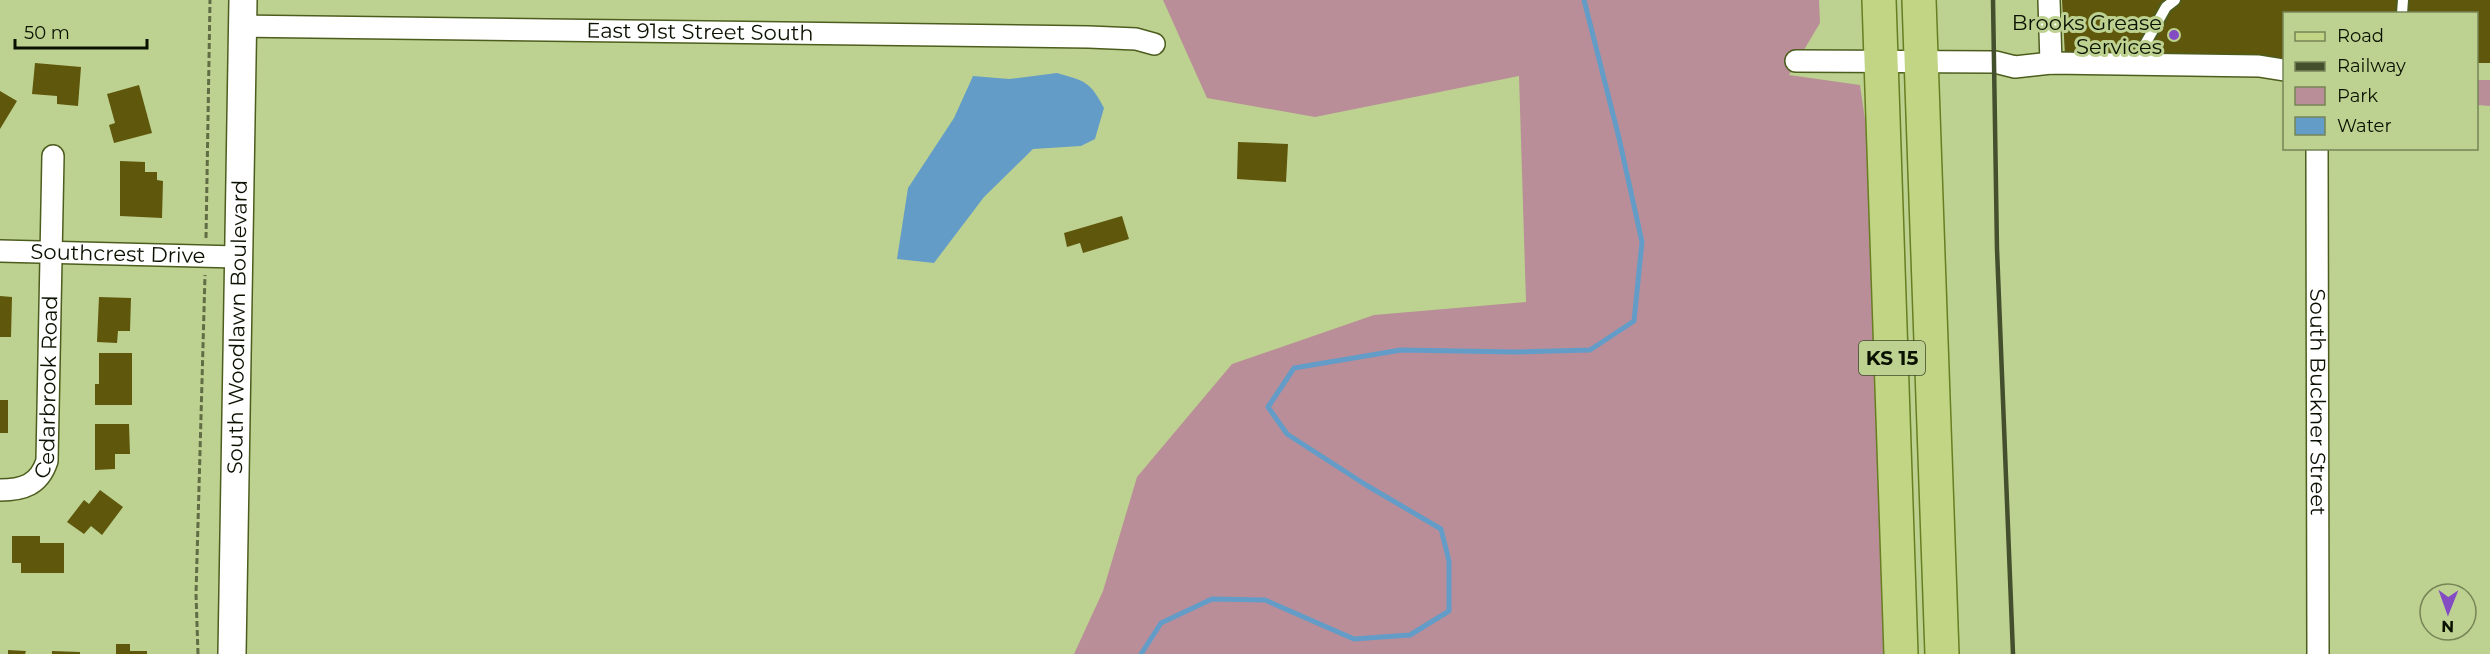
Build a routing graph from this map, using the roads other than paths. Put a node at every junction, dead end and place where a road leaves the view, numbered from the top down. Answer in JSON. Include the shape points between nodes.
{"nodes":[{"id":1,"x":1879,"y":0,"type":"edge"},
{"id":2,"x":1919,"y":0,"type":"edge"},
{"id":3,"x":2049,"y":0,"type":"edge"},
{"id":4,"x":2175,"y":0,"type":"edge"},
{"id":5,"x":243,"y":13,"type":"edge"},
{"id":6,"x":1154,"y":44,"type":"dead end"},
{"id":7,"x":1796,"y":61,"type":"dead end"},
{"id":8,"x":1882,"y":62,"type":"junction"},
{"id":9,"x":1921,"y":63,"type":"junction"},
{"id":10,"x":2050,"y":63,"type":"junction"},
{"id":11,"x":2134,"y":64,"type":"junction"},
{"id":12,"x":2283,"y":70,"type":"edge"},
{"id":13,"x":2318,"y":150,"type":"edge"},
{"id":14,"x":53,"y":156,"type":"dead end"},
{"id":15,"x":0,"y":250,"type":"edge"},
{"id":16,"x":51,"y":252,"type":"junction"},
{"id":17,"x":237,"y":257,"type":"junction"},
{"id":18,"x":0,"y":490,"type":"edge"},
{"id":19,"x":232,"y":654,"type":"edge"},
{"id":20,"x":1901,"y":654,"type":"edge"},
{"id":21,"x":1942,"y":654,"type":"edge"},
{"id":22,"x":2318,"y":654,"type":"edge"}],
"edges":[{"from":1,"to":8,"type":"main road","number":"KS 15"},
{"from":2,"to":9,"type":"main road","number":"KS 15"},
{"from":3,"to":10,"type":"street"},
{"from":4,"to":11,"type":"lane","via":[[2166,7]]},
{"from":5,"to":6,"type":"street","name":"East 91st Street South","via":[[1089,37],[1136,39]]},
{"from":5,"to":17,"type":"street","name":"South Woodlawn Boulevard"},
{"from":7,"to":8,"type":"street"},
{"from":8,"to":9,"type":"street"},
{"from":8,"to":20,"type":"main road","number":"KS 15"},
{"from":9,"to":10,"type":"street","via":[[1995,62],[2015,67]]},
{"from":9,"to":21,"type":"main road","number":"KS 15"},
{"from":10,"to":11,"type":"street"},
{"from":11,"to":12,"type":"street"},
{"from":13,"to":22,"type":"street","name":"South Buckner Street"},
{"from":14,"to":16,"type":"street","name":"Cedarbrook Road"},
{"from":15,"to":16,"type":"street","name":"Southcrest Drive"},
{"from":16,"to":17,"type":"street","name":"Southcrest Drive"},
{"from":16,"to":18,"type":"street","name":"Cedarbrook Road","via":[[47,461],[34,483],[24,489]]},
{"from":17,"to":19,"type":"street","name":"South Woodlawn Boulevard"}]}
